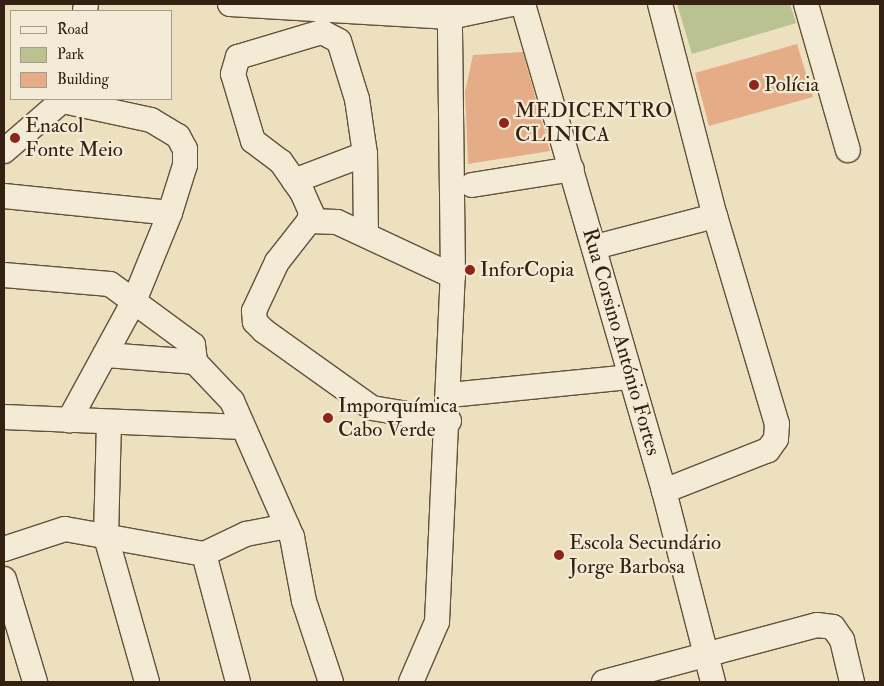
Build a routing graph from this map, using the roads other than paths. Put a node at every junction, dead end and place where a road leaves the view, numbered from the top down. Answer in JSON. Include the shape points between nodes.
{"nodes":[{"id":1,"x":230,"y":4,"type":"edge"},
{"id":2,"x":512,"y":4,"type":"edge"},
{"id":3,"x":523,"y":4,"type":"edge"},
{"id":4,"x":660,"y":4,"type":"edge"},
{"id":5,"x":806,"y":4,"type":"edge"},
{"id":6,"x":264,"y":5,"type":"edge"},
{"id":7,"x":450,"y":17,"type":"junction"},
{"id":8,"x":63,"y":100,"type":"edge"},
{"id":9,"x":848,"y":150,"type":"dead end"},
{"id":10,"x":4,"y":151,"type":"edge"},
{"id":11,"x":365,"y":154,"type":"junction"},
{"id":12,"x":572,"y":169,"type":"junction"},
{"id":13,"x":294,"y":181,"type":"junction"},
{"id":14,"x":472,"y":185,"type":"dead end"},
{"id":15,"x":4,"y":196,"type":"edge"},
{"id":16,"x":170,"y":213,"type":"junction"},
{"id":17,"x":715,"y":216,"type":"junction"},
{"id":18,"x":308,"y":221,"type":"junction"},
{"id":19,"x":366,"y":233,"type":"junction"},
{"id":20,"x":595,"y":247,"type":"junction"},
{"id":21,"x":4,"y":275,"type":"edge"},
{"id":22,"x":453,"y":276,"type":"junction"},
{"id":23,"x":134,"y":302,"type":"junction"},
{"id":24,"x":105,"y":355,"type":"junction"},
{"id":25,"x":195,"y":362,"type":"junction"},
{"id":26,"x":629,"y":377,"type":"junction"},
{"id":27,"x":449,"y":395,"type":"junction"},
{"id":28,"x":4,"y":417,"type":"edge"},
{"id":29,"x":69,"y":420,"type":"junction"},
{"id":30,"x":449,"y":421,"type":"junction"},
{"id":31,"x":109,"y":422,"type":"junction"},
{"id":32,"x":243,"y":427,"type":"junction"},
{"id":33,"x":664,"y":491,"type":"junction"},
{"id":34,"x":287,"y":526,"type":"junction"},
{"id":35,"x":106,"y":537,"type":"junction"},
{"id":36,"x":4,"y":549,"type":"edge"},
{"id":37,"x":204,"y":554,"type":"junction"},
{"id":38,"x":4,"y":579,"type":"edge"},
{"id":39,"x":705,"y":654,"type":"junction"},
{"id":40,"x":35,"y":682,"type":"edge"},
{"id":41,"x":147,"y":682,"type":"edge"},
{"id":42,"x":238,"y":682,"type":"edge"},
{"id":43,"x":331,"y":682,"type":"edge"},
{"id":44,"x":411,"y":682,"type":"edge"},
{"id":45,"x":604,"y":682,"type":"edge"},
{"id":46,"x":713,"y":682,"type":"edge"},
{"id":47,"x":852,"y":682,"type":"edge"}],
"edges":[{"from":1,"to":6,"type":"street"},
{"from":2,"to":7,"type":"street"},
{"from":3,"to":12,"type":"street","name":"Rua Corsino António Fortes"},
{"from":4,"to":17,"type":"street"},
{"from":5,"to":9,"type":"street"},
{"from":6,"to":7,"type":"street"},
{"from":7,"to":22,"type":"street"},
{"from":8,"to":10,"type":"street"},
{"from":8,"to":16,"type":"street","via":[[152,120],[178,136],[185,149],[185,164]]},
{"from":11,"to":13,"type":"street"},
{"from":11,"to":13,"type":"street","via":[[357,99],[339,41],[322,32],[238,57],[233,74],[253,141],[281,162]]},
{"from":11,"to":19,"type":"street"},
{"from":12,"to":14,"type":"street"},
{"from":12,"to":20,"type":"street","name":"Rua Corsino António Fortes"},
{"from":13,"to":18,"type":"street","via":[[311,212]]},
{"from":15,"to":16,"type":"street"},
{"from":16,"to":23,"type":"street"},
{"from":17,"to":20,"type":"street"},
{"from":17,"to":33,"type":"street","via":[[778,424],[776,439],[768,450]]},
{"from":18,"to":19,"type":"street","via":[[337,222]]},
{"from":18,"to":30,"type":"street","via":[[277,262],[254,311],[255,322],[372,408]]},
{"from":19,"to":22,"type":"street"},
{"from":20,"to":26,"type":"street","name":"Rua Corsino António Fortes"},
{"from":21,"to":23,"type":"street","via":[[110,284]]},
{"from":22,"to":27,"type":"street"},
{"from":23,"to":24,"type":"street"},
{"from":23,"to":25,"type":"street","via":[[192,344]]},
{"from":24,"to":25,"type":"street"},
{"from":24,"to":29,"type":"street"},
{"from":25,"to":32,"type":"street","via":[[232,401]]},
{"from":26,"to":27,"type":"street"},
{"from":26,"to":33,"type":"street","name":"Rua Corsino António Fortes"},
{"from":27,"to":30,"type":"street"},
{"from":28,"to":29,"type":"street"},
{"from":29,"to":31,"type":"street"},
{"from":30,"to":44,"type":"street","via":[[437,622]]},
{"from":31,"to":32,"type":"street"},
{"from":31,"to":35,"type":"street"},
{"from":32,"to":34,"type":"street"},
{"from":33,"to":39,"type":"street","name":"Rua Corsino António Fortes"},
{"from":34,"to":37,"type":"street","via":[[246,534]]},
{"from":34,"to":43,"type":"street","via":[[304,601]]},
{"from":35,"to":36,"type":"street","via":[[65,529]]},
{"from":35,"to":37,"type":"street"},
{"from":35,"to":41,"type":"street"},
{"from":37,"to":42,"type":"street"},
{"from":38,"to":40,"type":"street"},
{"from":39,"to":45,"type":"street"},
{"from":39,"to":46,"type":"street","name":"Rua Corsino António Fortes"},
{"from":39,"to":47,"type":"street","via":[[817,625],[833,627],[842,640]]}]}
